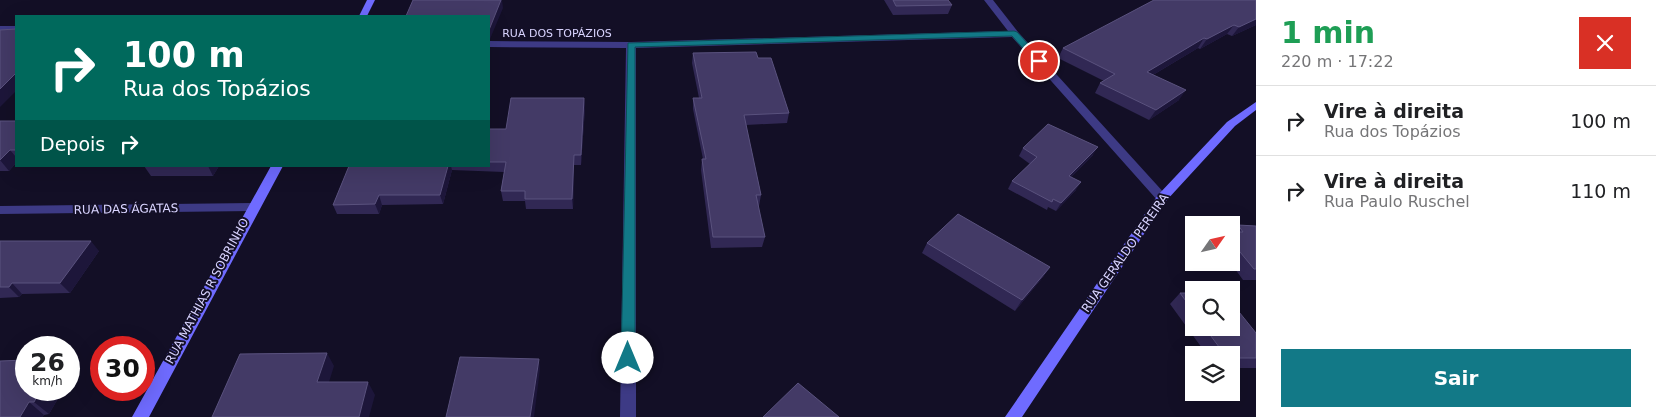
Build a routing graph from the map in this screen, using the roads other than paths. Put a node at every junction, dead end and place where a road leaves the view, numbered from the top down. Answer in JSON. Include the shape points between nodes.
{"nodes":[{"id":1,"x":371,"y":0,"type":"edge"},
{"id":2,"x":988,"y":0,"type":"edge"},
{"id":3,"x":364,"y":15,"type":"edge"},
{"id":4,"x":0,"y":29,"type":"edge"},
{"id":5,"x":15,"y":29,"type":"edge"},
{"id":6,"x":1014,"y":34,"type":"junction"},
{"id":7,"x":490,"y":44,"type":"edge"},
{"id":8,"x":631,"y":45,"type":"junction"},
{"id":9,"x":1256,"y":105,"type":"edge"},
{"id":10,"x":275,"y":167,"type":"edge"},
{"id":11,"x":1162,"y":198,"type":"junction"},
{"id":12,"x":253,"y":207,"type":"junction"},
{"id":13,"x":0,"y":210,"type":"edge"},
{"id":14,"x":140,"y":417,"type":"edge"},
{"id":15,"x":628,"y":417,"type":"edge"},
{"id":16,"x":1013,"y":417,"type":"edge"}],
"edges":[{"from":1,"to":3,"type":"main road"},
{"from":2,"to":6,"type":"street"},
{"from":4,"to":5,"type":"street"},
{"from":6,"to":8,"type":"street","name":"RUA DOS TOPÁZIOS"},
{"from":6,"to":11,"type":"street"},
{"from":7,"to":8,"type":"street","name":"RUA DOS TOPÁZIOS"},
{"from":8,"to":15,"type":"street"},
{"from":9,"to":11,"type":"main road","name":"RUA GERALDO PEREIRA","via":[[1231,124]]},
{"from":10,"to":12,"type":"main road","name":"RUA MATHIAS R SOBRINHO"},
{"from":11,"to":16,"type":"main road","name":"RUA GERALDO PEREIRA"},
{"from":12,"to":13,"type":"street","name":"RUA DAS ÁGATAS"},
{"from":12,"to":14,"type":"main road","name":"RUA MATHIAS R SOBRINHO"}]}
